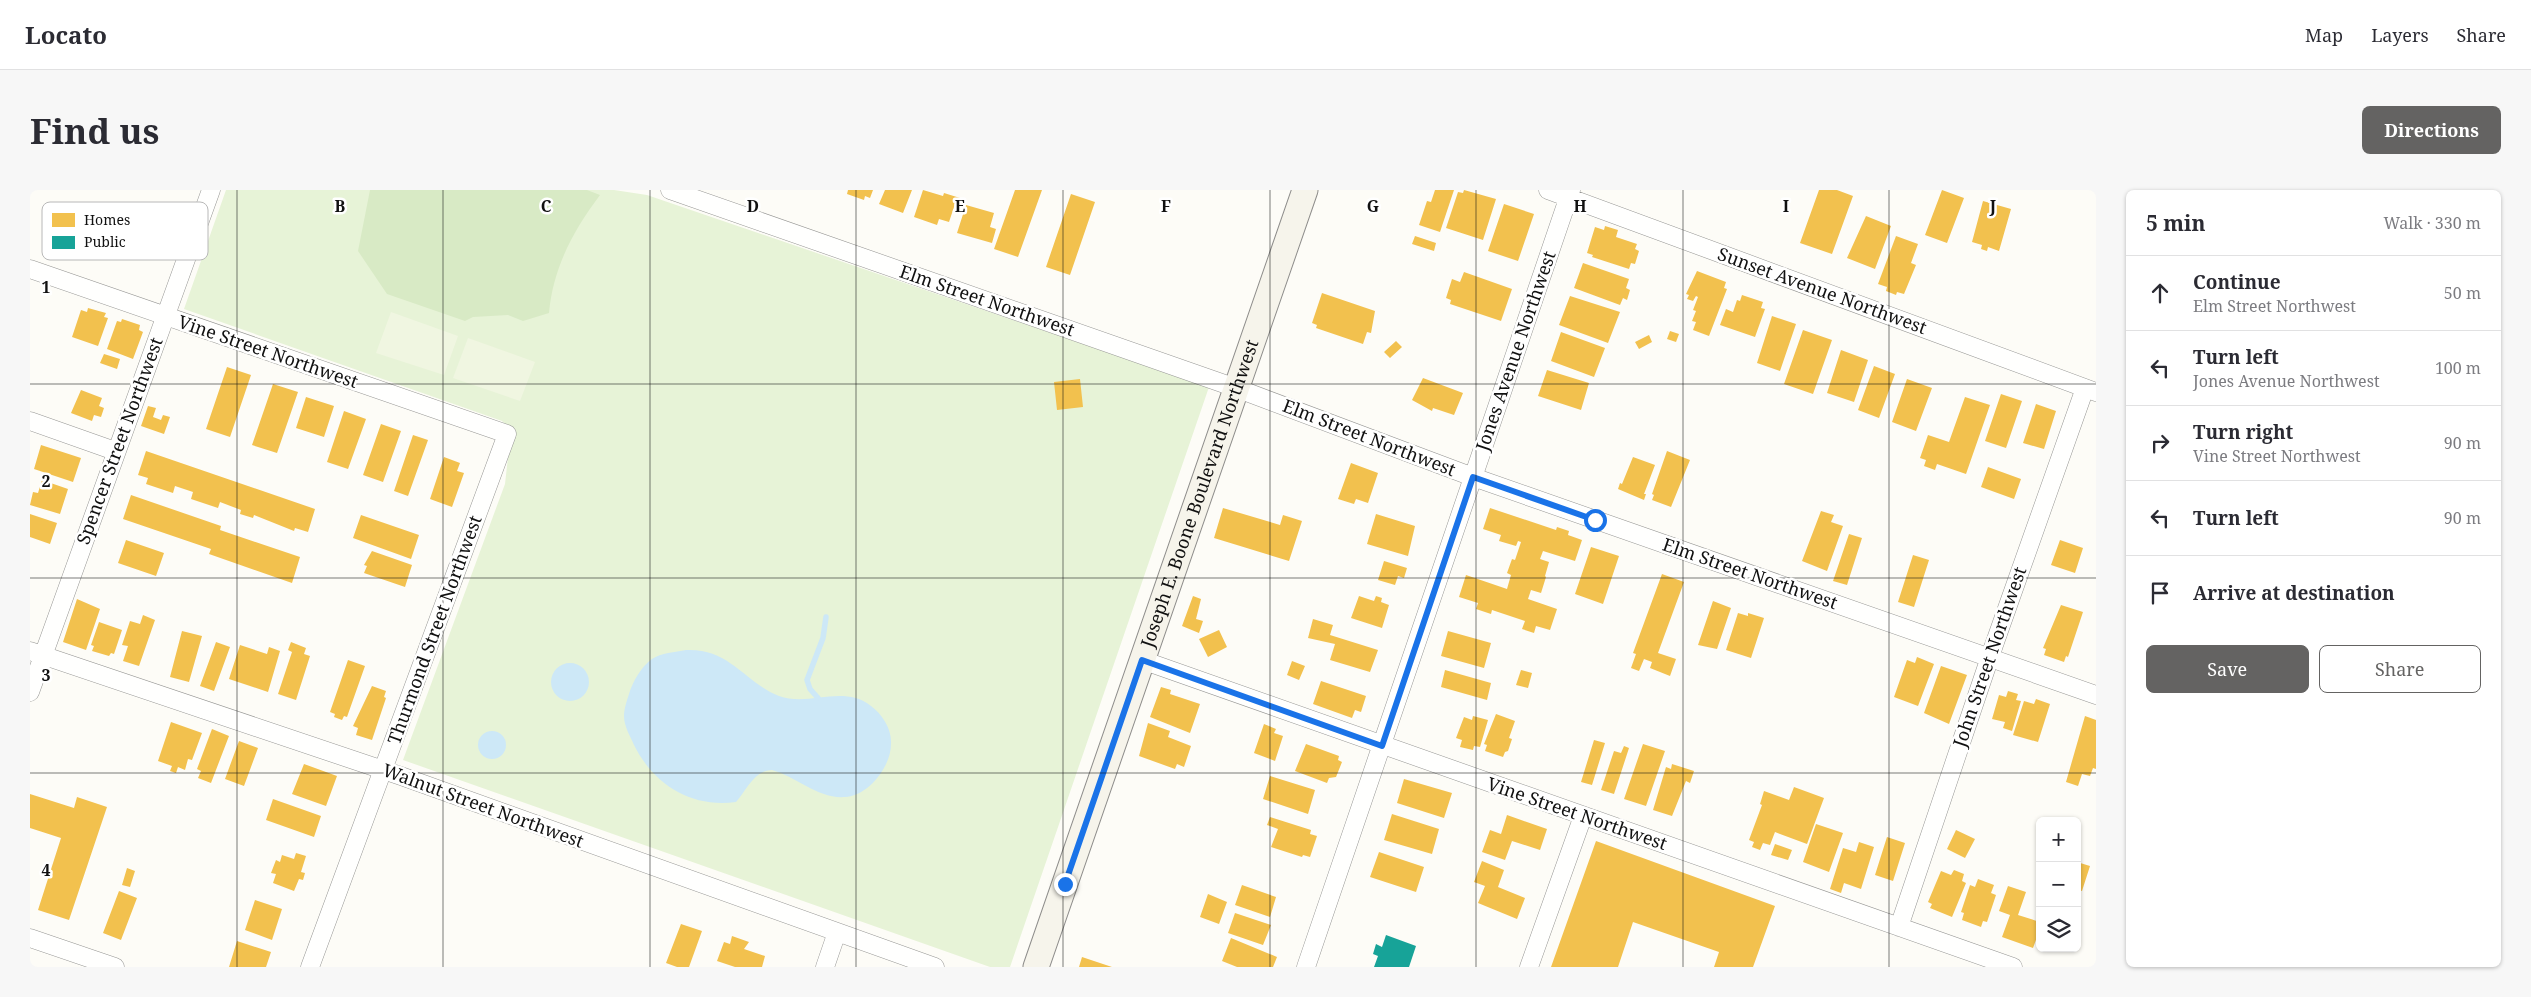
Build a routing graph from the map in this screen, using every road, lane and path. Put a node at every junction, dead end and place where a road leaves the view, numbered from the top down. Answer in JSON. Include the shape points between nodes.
{"nodes":[{"id":1,"x":211,"y":190,"type":"edge"},
{"id":2,"x":670,"y":190,"type":"edge"},
{"id":3,"x":1304,"y":190,"type":"edge"},
{"id":4,"x":1548,"y":190,"type":"edge"},
{"id":5,"x":1570,"y":194,"type":"edge"},
{"id":6,"x":207,"y":202,"type":"edge"},
{"id":7,"x":185,"y":260,"type":"edge"},
{"id":8,"x":30,"y":269,"type":"edge"},
{"id":9,"x":165,"y":316,"type":"junction"},
{"id":10,"x":1236,"y":388,"type":"junction"},
{"id":11,"x":2090,"y":390,"type":"edge"},
{"id":12,"x":30,"y":421,"type":"edge"},
{"id":13,"x":507,"y":434,"type":"joint"},
{"id":14,"x":116,"y":451,"type":"junction"},
{"id":15,"x":1473,"y":477,"type":"junction"},
{"id":16,"x":36,"y":653,"type":"edge"},
{"id":17,"x":1989,"y":658,"type":"junction"},
{"id":18,"x":1142,"y":660,"type":"junction"},
{"id":19,"x":30,"y":692,"type":"edge"},
{"id":20,"x":2096,"y":695,"type":"edge"},
{"id":21,"x":1382,"y":746,"type":"junction"},
{"id":22,"x":383,"y":770,"type":"junction"},
{"id":23,"x":1583,"y":816,"type":"junction"},
{"id":24,"x":1899,"y":927,"type":"junction"},
{"id":25,"x":837,"y":932,"type":"junction"},
{"id":26,"x":30,"y":938,"type":"edge"},
{"id":27,"x":114,"y":967,"type":"edge"},
{"id":28,"x":310,"y":967,"type":"edge"},
{"id":29,"x":825,"y":967,"type":"edge"},
{"id":30,"x":935,"y":967,"type":"edge"},
{"id":31,"x":1036,"y":967,"type":"edge"},
{"id":32,"x":1306,"y":967,"type":"edge"},
{"id":33,"x":1529,"y":967,"type":"edge"},
{"id":34,"x":2013,"y":967,"type":"edge"}],
"edges":[{"from":1,"to":6,"type":"street","name":"Spencer Street Northwest"},
{"from":2,"to":10,"type":"street","name":"Elm Street Northwest"},
{"from":3,"to":10,"type":"main road","name":"Joseph E. Boone Boulevard Northwest"},
{"from":4,"to":5,"type":"street","name":"Sunset Avenue Northwest"},
{"from":5,"to":11,"type":"street","name":"Sunset Avenue Northwest"},
{"from":5,"to":15,"type":"street","name":"Jones Avenue Northwest"},
{"from":7,"to":9,"type":"street","name":"Spencer Street Northwest"},
{"from":8,"to":9,"type":"street","name":"Vine Street Northwest"},
{"from":9,"to":13,"type":"street","name":"Vine Street Northwest"},
{"from":9,"to":14,"type":"street","name":"Spencer Street Northwest"},
{"from":10,"to":15,"type":"street","name":"Elm Street Northwest"},
{"from":10,"to":18,"type":"main road","name":"Joseph E. Boone Boulevard Northwest"},
{"from":11,"to":17,"type":"street","name":"John Street Northwest"},
{"from":12,"to":14,"type":"street"},
{"from":13,"to":22,"type":"street","name":"Thurmond Street Northwest"},
{"from":14,"to":16,"type":"street","name":"Spencer Street Northwest"},
{"from":15,"to":17,"type":"street","name":"Elm Street Northwest"},
{"from":15,"to":21,"type":"street","name":"Jones Avenue Northwest"},
{"from":16,"to":19,"type":"street","name":"Spencer Street Northwest"},
{"from":16,"to":22,"type":"street","name":"Walnut Street Northwest"},
{"from":17,"to":20,"type":"street","name":"Elm Street Northwest"},
{"from":17,"to":24,"type":"street","name":"John Street Northwest"},
{"from":18,"to":21,"type":"street","name":"Vine Street Northwest"},
{"from":18,"to":31,"type":"main road","name":"Joseph E. Boone Boulevard Northwest"},
{"from":21,"to":23,"type":"street","name":"Vine Street Northwest"},
{"from":21,"to":32,"type":"street","name":"Jones Avenue Northwest"},
{"from":22,"to":25,"type":"street","name":"Walnut Street Northwest"},
{"from":22,"to":28,"type":"street","name":"Thurmond Street Northwest"},
{"from":23,"to":24,"type":"street","name":"Vine Street Northwest"},
{"from":23,"to":33,"type":"street"},
{"from":24,"to":34,"type":"street","name":"Vine Street Northwest"},
{"from":25,"to":29,"type":"street"},
{"from":25,"to":30,"type":"street","name":"Walnut Street Northwest"},
{"from":26,"to":27,"type":"street"}]}
